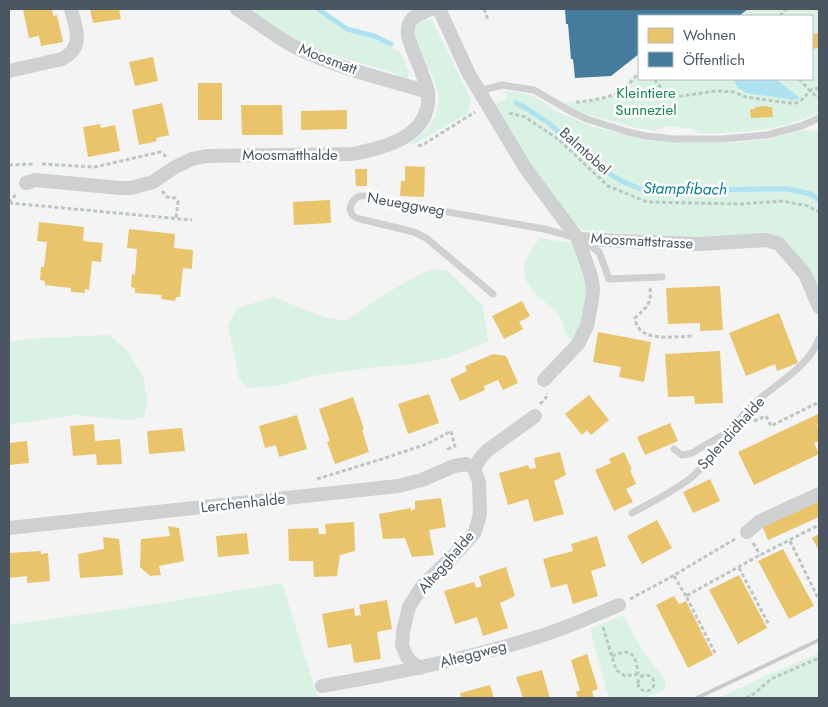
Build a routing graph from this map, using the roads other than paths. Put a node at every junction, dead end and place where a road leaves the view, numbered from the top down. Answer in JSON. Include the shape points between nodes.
{"nodes":[{"id":1,"x":71,"y":9,"type":"edge"},
{"id":2,"x":237,"y":9,"type":"edge"},
{"id":3,"x":431,"y":9,"type":"edge"},
{"id":4,"x":439,"y":9,"type":"edge"},
{"id":5,"x":9,"y":71,"type":"edge"},
{"id":6,"x":479,"y":91,"type":"junction"},
{"id":7,"x":428,"y":92,"type":"junction"},
{"id":8,"x":819,"y":118,"type":"edge"},
{"id":9,"x":26,"y":183,"type":"dead end"},
{"id":10,"x":578,"y":238,"type":"junction"},
{"id":11,"x":662,"y":277,"type":"dead end"},
{"id":12,"x":493,"y":294,"type":"dead end"},
{"id":13,"x":819,"y":307,"type":"edge"},
{"id":14,"x":819,"y":339,"type":"edge"},
{"id":15,"x":544,"y":380,"type":"road end"},
{"id":16,"x":536,"y":411,"type":"road end"},
{"id":17,"x":728,"y":432,"type":"junction"},
{"id":18,"x":674,"y":449,"type":"dead end"},
{"id":19,"x":474,"y":468,"type":"junction"},
{"id":20,"x":819,"y":494,"type":"edge"},
{"id":21,"x":632,"y":513,"type":"dead end"},
{"id":22,"x":9,"y":528,"type":"edge"},
{"id":23,"x":747,"y":532,"type":"road end"},
{"id":24,"x":619,"y":605,"type":"dead end"},
{"id":25,"x":420,"y":668,"type":"junction"},
{"id":26,"x":322,"y":686,"type":"dead end"}],
"edges":[{"from":1,"to":5,"type":"street","via":[[77,34],[76,47],[70,55]]},
{"from":2,"to":7,"type":"street","name":"Moosmatt","via":[[300,50]]},
{"from":3,"to":7,"type":"street","name":"Moosmatthalde","via":[[412,18],[407,31]]},
{"from":4,"to":6,"type":"street","name":"Moosmattstrasse"},
{"from":6,"to":8,"type":"lane","via":[[502,85],[534,90],[587,119],[628,132],[675,139],[768,135]]},
{"from":6,"to":10,"type":"street","name":"Moosmattstrasse","via":[[526,169]]},
{"from":7,"to":9,"type":"street","name":"Moosmatthalde","via":[[426,113],[416,129],[396,142],[372,150],[352,154],[207,156],[192,159],[153,182],[131,188],[35,180]]},
{"from":10,"to":11,"type":"lane","via":[[599,252],[609,279]]},
{"from":10,"to":12,"type":"lane","name":"Neueggweg","via":[[365,196],[355,198],[350,209],[354,217],[426,238]]},
{"from":10,"to":13,"type":"street","name":"Moosmattstrasse","via":[[698,244],[766,240],[779,244],[805,274]]},
{"from":10,"to":15,"type":"street","via":[[593,288],[589,320],[578,344]]},
{"from":14,"to":17,"type":"lane","name":"Splendidhalde","via":[[807,359],[757,401]]},
{"from":16,"to":19,"type":"street","via":[[488,450]]},
{"from":17,"to":18,"type":"lane","via":[[692,453],[682,455]]},
{"from":17,"to":21,"type":"lane","name":"Splendidhalde","via":[[689,480]]},
{"from":19,"to":22,"type":"street","name":"Lerchenhalde","via":[[466,464],[454,466],[398,486]]},
{"from":19,"to":25,"type":"street","name":"Altegghalde","via":[[479,482],[480,514],[475,532],[422,586],[409,607],[402,645],[410,661]]},
{"from":20,"to":23,"type":"street","via":[[760,521]]},
{"from":24,"to":25,"type":"street","name":"Alteggweg","via":[[539,637]]},
{"from":25,"to":26,"type":"street","name":"Alteggweg"}]}
